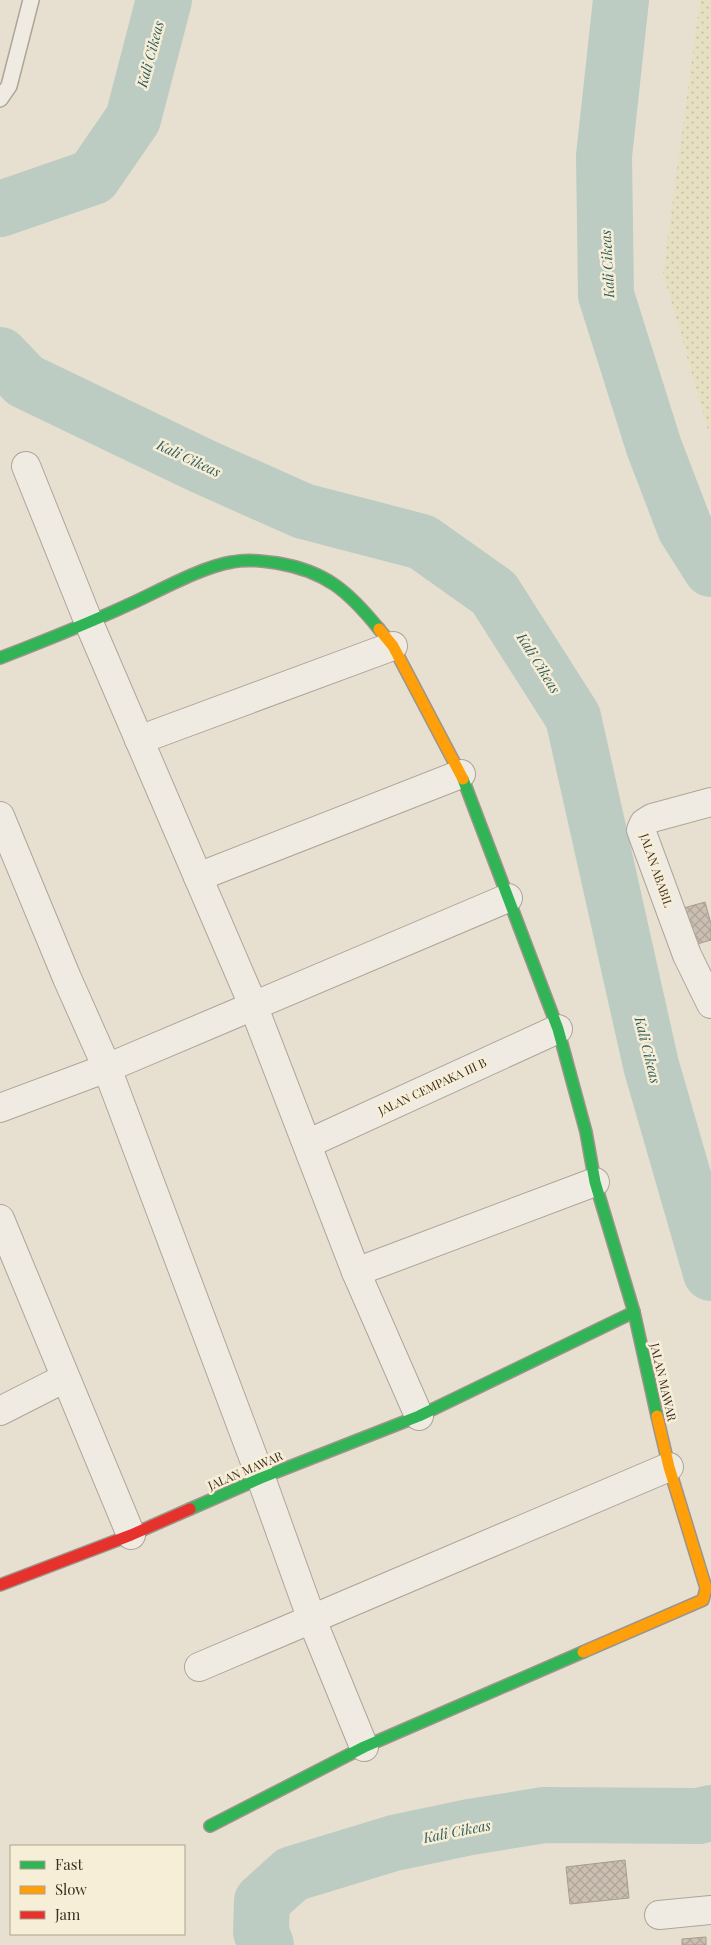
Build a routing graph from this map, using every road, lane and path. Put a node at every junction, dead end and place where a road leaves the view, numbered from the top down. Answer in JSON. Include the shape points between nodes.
{"nodes":[{"id":1,"x":31,"y":0,"type":"edge"},
{"id":2,"x":0,"y":99,"type":"edge"},
{"id":3,"x":26,"y":466,"type":"dead end"},
{"id":4,"x":88,"y":623,"type":"junction"},
{"id":5,"x":393,"y":646,"type":"junction"},
{"id":6,"x":0,"y":658,"type":"edge"},
{"id":7,"x":139,"y":740,"type":"junction"},
{"id":8,"x":461,"y":774,"type":"junction"},
{"id":9,"x":711,"y":802,"type":"edge"},
{"id":10,"x":0,"y":816,"type":"edge"},
{"id":11,"x":198,"y":877,"type":"junction"},
{"id":12,"x":508,"y":898,"type":"junction"},
{"id":13,"x":699,"y":953,"type":"edge"},
{"id":14,"x":711,"y":1004,"type":"edge"},
{"id":15,"x":253,"y":1005,"type":"junction"},
{"id":16,"x":558,"y":1029,"type":"junction"},
{"id":17,"x":107,"y":1068,"type":"junction"},
{"id":18,"x":0,"y":1108,"type":"edge"},
{"id":19,"x":307,"y":1144,"type":"junction"},
{"id":20,"x":595,"y":1182,"type":"junction"},
{"id":21,"x":0,"y":1219,"type":"edge"},
{"id":22,"x":7,"y":1256,"type":"edge"},
{"id":23,"x":356,"y":1272,"type":"junction"},
{"id":24,"x":634,"y":1312,"type":"junction"},
{"id":25,"x":65,"y":1378,"type":"junction"},
{"id":26,"x":0,"y":1411,"type":"edge"},
{"id":27,"x":419,"y":1416,"type":"junction"},
{"id":28,"x":669,"y":1466,"type":"junction"},
{"id":29,"x":261,"y":1478,"type":"junction"},
{"id":30,"x":131,"y":1535,"type":"junction"},
{"id":31,"x":0,"y":1585,"type":"edge"},
{"id":32,"x":312,"y":1620,"type":"junction"},
{"id":33,"x":199,"y":1667,"type":"dead end"},
{"id":34,"x":364,"y":1747,"type":"junction"},
{"id":35,"x":210,"y":1826,"type":"dead end"},
{"id":36,"x":711,"y":1910,"type":"edge"},
{"id":37,"x":659,"y":1915,"type":"dead end"}],
"edges":[{"from":1,"to":2,"type":"lane","via":[[8,86]]},
{"from":3,"to":4,"type":"street"},
{"from":4,"to":5,"type":"street","via":[[198,574],[231,562],[258,560],[302,566],[327,578],[356,602]]},
{"from":4,"to":6,"type":"street"},
{"from":4,"to":7,"type":"street"},
{"from":5,"to":7,"type":"street"},
{"from":5,"to":8,"type":"street"},
{"from":7,"to":11,"type":"street"},
{"from":8,"to":11,"type":"street"},
{"from":8,"to":12,"type":"street"},
{"from":9,"to":13,"type":"street","name":"JALAN ABABIL","via":[[652,818],[644,823],[641,830]]},
{"from":10,"to":17,"type":"street"},
{"from":11,"to":15,"type":"street"},
{"from":12,"to":15,"type":"street"},
{"from":12,"to":16,"type":"street"},
{"from":13,"to":14,"type":"street"},
{"from":15,"to":17,"type":"street"},
{"from":15,"to":19,"type":"street"},
{"from":16,"to":19,"type":"street","name":"JALAN CEMPAKA III B"},
{"from":16,"to":20,"type":"street","via":[[586,1132]]},
{"from":17,"to":18,"type":"street"},
{"from":17,"to":29,"type":"street"},
{"from":19,"to":23,"type":"street"},
{"from":20,"to":23,"type":"street"},
{"from":20,"to":24,"type":"street"},
{"from":21,"to":22,"type":"street"},
{"from":22,"to":25,"type":"street"},
{"from":23,"to":27,"type":"street"},
{"from":24,"to":27,"type":"street","name":"JALAN MAWAR"},
{"from":24,"to":28,"type":"street","name":"JALAN MAWAR"},
{"from":25,"to":26,"type":"street"},
{"from":25,"to":30,"type":"street"},
{"from":27,"to":29,"type":"street","name":"JALAN MAWAR"},
{"from":28,"to":32,"type":"street"},
{"from":28,"to":34,"type":"street","name":"JALAN MAWAR","via":[[706,1588],[703,1600]]},
{"from":29,"to":30,"type":"street","name":"JALAN MAWAR"},
{"from":29,"to":32,"type":"street"},
{"from":30,"to":31,"type":"street","name":"JALAN MAWAR"},
{"from":32,"to":33,"type":"street"},
{"from":32,"to":34,"type":"street"},
{"from":34,"to":35,"type":"street","name":"JALAN MAWAR"},
{"from":36,"to":37,"type":"street"}]}
